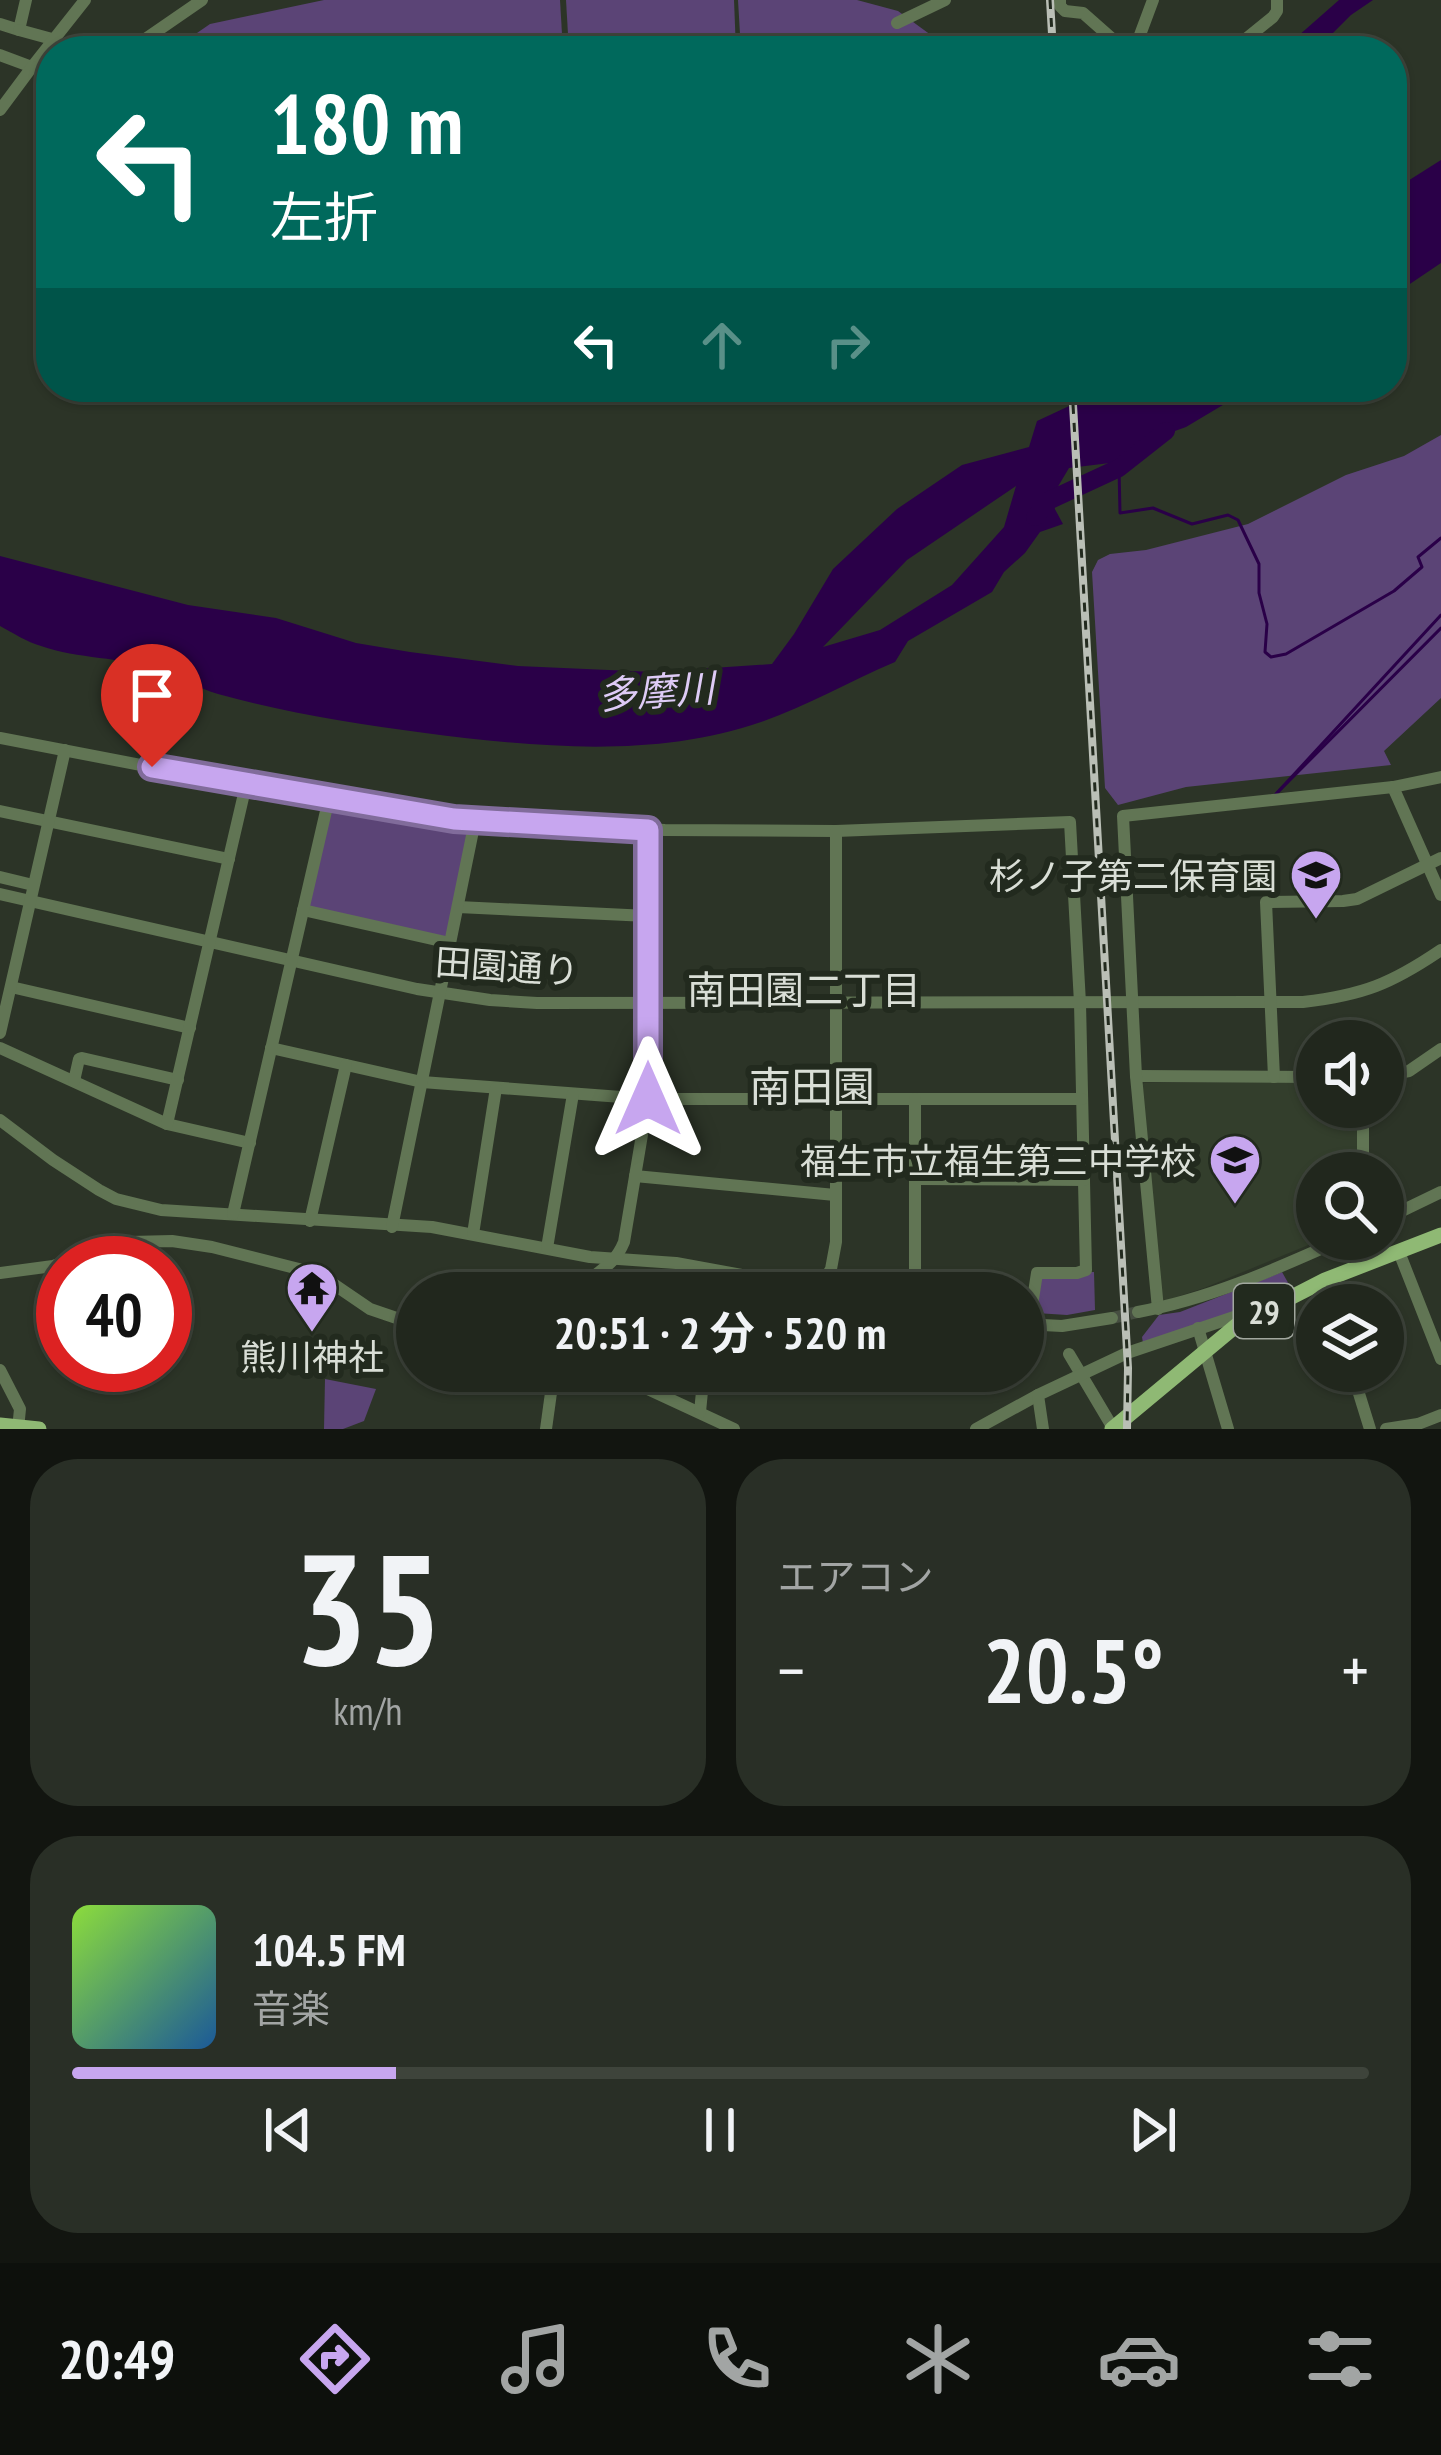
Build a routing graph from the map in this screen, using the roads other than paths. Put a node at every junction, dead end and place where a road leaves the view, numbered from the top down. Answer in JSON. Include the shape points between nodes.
{"nodes":[{"id":1,"x":26,"y":0,"type":"edge"},
{"id":2,"x":85,"y":0,"type":"edge"},
{"id":3,"x":202,"y":0,"type":"edge"},
{"id":4,"x":945,"y":0,"type":"edge"},
{"id":5,"x":1060,"y":0,"type":"edge"},
{"id":6,"x":1153,"y":0,"type":"edge"},
{"id":7,"x":1277,"y":5,"type":"edge"},
{"id":8,"x":897,"y":23,"type":"dead end"},
{"id":9,"x":0,"y":24,"type":"edge"},
{"id":10,"x":19,"y":30,"type":"junction"},
{"id":11,"x":41,"y":36,"type":"edge"},
{"id":12,"x":55,"y":36,"type":"edge"},
{"id":13,"x":150,"y":36,"type":"edge"},
{"id":14,"x":1111,"y":36,"type":"edge"},
{"id":15,"x":1137,"y":36,"type":"edge"},
{"id":16,"x":1246,"y":36,"type":"edge"},
{"id":17,"x":0,"y":55,"type":"edge"},
{"id":18,"x":36,"y":61,"type":"edge"},
{"id":19,"x":32,"y":67,"type":"junction"},
{"id":20,"x":36,"y":68,"type":"edge"},
{"id":21,"x":0,"y":110,"type":"edge"},
{"id":22,"x":0,"y":737,"type":"edge"},
{"id":23,"x":65,"y":750,"type":"junction"},
{"id":24,"x":1441,"y":777,"type":"edge"},
{"id":25,"x":246,"y":784,"type":"junction"},
{"id":26,"x":1393,"y":788,"type":"junction"},
{"id":27,"x":329,"y":798,"type":"junction"},
{"id":28,"x":0,"y":812,"type":"edge"},
{"id":29,"x":475,"y":821,"type":"junction"},
{"id":30,"x":48,"y":822,"type":"junction"},
{"id":31,"x":648,"y":830,"type":"junction"},
{"id":32,"x":836,"y":831,"type":"junction"},
{"id":33,"x":1441,"y":858,"type":"edge"},
{"id":34,"x":229,"y":860,"type":"junction"},
{"id":35,"x":1428,"y":866,"type":"junction"},
{"id":36,"x":0,"y":877,"type":"edge"},
{"id":37,"x":33,"y":885,"type":"junction"},
{"id":38,"x":0,"y":894,"type":"edge"},
{"id":39,"x":1441,"y":895,"type":"edge"},
{"id":40,"x":29,"y":901,"type":"junction"},
{"id":41,"x":458,"y":907,"type":"junction"},
{"id":42,"x":303,"y":910,"type":"junction"},
{"id":43,"x":648,"y":916,"type":"junction"},
{"id":44,"x":209,"y":942,"type":"junction"},
{"id":45,"x":451,"y":943,"type":"junction"},
{"id":46,"x":1441,"y":950,"type":"edge"},
{"id":47,"x":292,"y":961,"type":"junction"},
{"id":48,"x":10,"y":987,"type":"junction"},
{"id":49,"x":441,"y":994,"type":"junction"},
{"id":50,"x":1272,"y":1002,"type":"junction"},
{"id":51,"x":648,"y":1003,"type":"junction"},
{"id":52,"x":835,"y":1003,"type":"junction"},
{"id":53,"x":1080,"y":1003,"type":"junction"},
{"id":54,"x":1133,"y":1003,"type":"junction"},
{"id":55,"x":190,"y":1028,"type":"junction"},
{"id":56,"x":0,"y":1033,"type":"edge"},
{"id":57,"x":0,"y":1048,"type":"edge"},
{"id":58,"x":272,"y":1048,"type":"junction"},
{"id":59,"x":1441,"y":1049,"type":"edge"},
{"id":60,"x":346,"y":1065,"type":"junction"},
{"id":61,"x":1404,"y":1072,"type":"edge"},
{"id":62,"x":1136,"y":1076,"type":"junction"},
{"id":63,"x":1274,"y":1077,"type":"junction"},
{"id":64,"x":1296,"y":1077,"type":"edge"},
{"id":65,"x":178,"y":1079,"type":"junction"},
{"id":66,"x":74,"y":1081,"type":"junction"},
{"id":67,"x":422,"y":1082,"type":"junction"},
{"id":68,"x":496,"y":1088,"type":"junction"},
{"id":69,"x":573,"y":1094,"type":"junction"},
{"id":70,"x":648,"y":1099,"type":"junction"},
{"id":71,"x":836,"y":1099,"type":"junction"},
{"id":72,"x":915,"y":1099,"type":"junction"},
{"id":73,"x":1082,"y":1099,"type":"junction"},
{"id":74,"x":0,"y":1120,"type":"edge"},
{"id":75,"x":167,"y":1124,"type":"junction"},
{"id":76,"x":250,"y":1143,"type":"junction"},
{"id":77,"x":635,"y":1176,"type":"junction"},
{"id":78,"x":916,"y":1179,"type":"junction"},
{"id":79,"x":1084,"y":1180,"type":"junction"},
{"id":80,"x":1441,"y":1192,"type":"edge"},
{"id":81,"x":835,"y":1195,"type":"junction"},
{"id":82,"x":1404,"y":1210,"type":"edge"},
{"id":83,"x":233,"y":1214,"type":"junction"},
{"id":84,"x":310,"y":1221,"type":"junction"},
{"id":85,"x":392,"y":1227,"type":"junction"},
{"id":86,"x":473,"y":1234,"type":"junction"},
{"id":87,"x":1441,"y":1235,"type":"edge"},
{"id":88,"x":548,"y":1249,"type":"junction"},
{"id":89,"x":1404,"y":1250,"type":"edge"},
{"id":90,"x":617,"y":1258,"type":"junction"},
{"id":91,"x":1296,"y":1259,"type":"edge"},
{"id":92,"x":1378,"y":1260,"type":"edge"},
{"id":93,"x":1403,"y":1260,"type":"edge"},
{"id":94,"x":599,"y":1272,"type":"edge"},
{"id":95,"x":722,"y":1272,"type":"edge"},
{"id":96,"x":828,"y":1272,"type":"edge"},
{"id":97,"x":915,"y":1272,"type":"edge"},
{"id":98,"x":0,"y":1273,"type":"edge"},
{"id":99,"x":1044,"y":1273,"type":"edge"},
{"id":100,"x":1324,"y":1280,"type":"junction"},
{"id":101,"x":1325,"y":1284,"type":"edge"},
{"id":102,"x":1158,"y":1309,"type":"junction"},
{"id":103,"x":1138,"y":1312,"type":"tunnel mouth"},
{"id":104,"x":1252,"y":1317,"type":"junction"},
{"id":105,"x":396,"y":1318,"type":"edge"},
{"id":106,"x":1112,"y":1318,"type":"tunnel mouth"},
{"id":107,"x":1044,"y":1325,"type":"edge"},
{"id":108,"x":1198,"y":1328,"type":"junction"},
{"id":109,"x":1205,"y":1352,"type":"junction"},
{"id":110,"x":1069,"y":1354,"type":"dead end"},
{"id":111,"x":1441,"y":1359,"type":"edge"},
{"id":112,"x":0,"y":1370,"type":"edge"},
{"id":113,"x":1082,"y":1374,"type":"junction"},
{"id":114,"x":551,"y":1392,"type":"edge"},
{"id":115,"x":656,"y":1392,"type":"edge"},
{"id":116,"x":702,"y":1392,"type":"edge"},
{"id":117,"x":1359,"y":1392,"type":"edge"},
{"id":118,"x":1038,"y":1395,"type":"junction"},
{"id":119,"x":700,"y":1412,"type":"junction"},
{"id":120,"x":1441,"y":1415,"type":"edge"},
{"id":121,"x":0,"y":1424,"type":"edge"},
{"id":122,"x":18,"y":1428,"type":"edge"},
{"id":123,"x":1112,"y":1428,"type":"edge"},
{"id":124,"x":39,"y":1429,"type":"edge"},
{"id":125,"x":546,"y":1429,"type":"edge"},
{"id":126,"x":734,"y":1429,"type":"edge"},
{"id":127,"x":976,"y":1429,"type":"edge"},
{"id":128,"x":1043,"y":1429,"type":"edge"},
{"id":129,"x":1228,"y":1429,"type":"edge"},
{"id":130,"x":1370,"y":1429,"type":"edge"},
{"id":131,"x":1386,"y":1429,"type":"edge"}],
"edges":[{"from":1,"to":10,"type":"street"},
{"from":2,"to":12,"type":"street"},
{"from":3,"to":13,"type":"street"},
{"from":4,"to":8,"type":"street"},
{"from":5,"to":14,"type":"street","via":[[1065,11],[1083,13]]},
{"from":6,"to":15,"type":"street"},
{"from":7,"to":16,"type":"street"},
{"from":9,"to":10,"type":"street"},
{"from":10,"to":11,"type":"street"},
{"from":17,"to":19,"type":"street"},
{"from":18,"to":19,"type":"street"},
{"from":19,"to":20,"type":"street"},
{"from":19,"to":21,"type":"street"},
{"from":22,"to":23,"type":"street"},
{"from":23,"to":25,"type":"street"},
{"from":23,"to":30,"type":"street"},
{"from":24,"to":26,"type":"street"},
{"from":25,"to":27,"type":"street"},
{"from":25,"to":34,"type":"street"},
{"from":26,"to":35,"type":"street"},
{"from":26,"to":54,"type":"street","via":[[1124,815]]},
{"from":27,"to":29,"type":"street"},
{"from":27,"to":42,"type":"street"},
{"from":28,"to":30,"type":"street"},
{"from":29,"to":31,"type":"street"},
{"from":29,"to":41,"type":"street"},
{"from":30,"to":34,"type":"street"},
{"from":30,"to":37,"type":"street"},
{"from":31,"to":32,"type":"street"},
{"from":31,"to":43,"type":"street"},
{"from":32,"to":52,"type":"street"},
{"from":32,"to":53,"type":"street","via":[[1070,822]]},
{"from":33,"to":35,"type":"street"},
{"from":34,"to":44,"type":"street"},
{"from":35,"to":39,"type":"street"},
{"from":35,"to":50,"type":"street","via":[[1357,898],[1266,902]]},
{"from":36,"to":37,"type":"street"},
{"from":37,"to":40,"type":"street"},
{"from":38,"to":40,"type":"street","name":"田園通り"},
{"from":40,"to":44,"type":"street","name":"田園通り"},
{"from":40,"to":48,"type":"street"},
{"from":41,"to":43,"type":"street"},
{"from":41,"to":45,"type":"street"},
{"from":42,"to":45,"type":"street"},
{"from":42,"to":47,"type":"street"},
{"from":43,"to":51,"type":"street"},
{"from":44,"to":47,"type":"street","name":"田園通り"},
{"from":44,"to":55,"type":"street"},
{"from":45,"to":49,"type":"street"},
{"from":46,"to":50,"type":"street","name":"田園通り","via":[[1366,992]]},
{"from":47,"to":49,"type":"street","name":"田園通り"},
{"from":47,"to":58,"type":"street"},
{"from":48,"to":55,"type":"street"},
{"from":48,"to":56,"type":"street"},
{"from":49,"to":51,"type":"street","name":"田園通り"},
{"from":49,"to":67,"type":"street"},
{"from":50,"to":54,"type":"street","name":"田園通り"},
{"from":50,"to":63,"type":"street"},
{"from":51,"to":52,"type":"street","name":"田園通り"},
{"from":51,"to":70,"type":"street"},
{"from":52,"to":53,"type":"street","name":"田園通り"},
{"from":52,"to":71,"type":"street"},
{"from":53,"to":54,"type":"street","name":"田園通り"},
{"from":53,"to":73,"type":"street"},
{"from":54,"to":62,"type":"street"},
{"from":55,"to":65,"type":"street"},
{"from":57,"to":66,"type":"street"},
{"from":58,"to":60,"type":"street"},
{"from":58,"to":76,"type":"street"},
{"from":59,"to":61,"type":"street"},
{"from":60,"to":67,"type":"street"},
{"from":60,"to":84,"type":"street"},
{"from":62,"to":63,"type":"street"},
{"from":62,"to":102,"type":"street"},
{"from":63,"to":64,"type":"street"},
{"from":65,"to":66,"type":"street","via":[[82,1058]]},
{"from":65,"to":75,"type":"street"},
{"from":66,"to":75,"type":"street"},
{"from":67,"to":68,"type":"street"},
{"from":67,"to":85,"type":"street"},
{"from":68,"to":69,"type":"street"},
{"from":68,"to":86,"type":"street"},
{"from":69,"to":70,"type":"street"},
{"from":69,"to":88,"type":"street"},
{"from":70,"to":71,"type":"street"},
{"from":70,"to":77,"type":"street"},
{"from":71,"to":72,"type":"street"},
{"from":71,"to":81,"type":"street"},
{"from":72,"to":73,"type":"street"},
{"from":72,"to":78,"type":"street"},
{"from":73,"to":79,"type":"street"},
{"from":74,"to":83,"type":"street","via":[[116,1199]]},
{"from":75,"to":76,"type":"street"},
{"from":76,"to":83,"type":"street"},
{"from":77,"to":81,"type":"street"},
{"from":77,"to":90,"type":"street"},
{"from":78,"to":79,"type":"street"},
{"from":78,"to":97,"type":"street"},
{"from":79,"to":99,"type":"street","via":[[1086,1270]]},
{"from":80,"to":82,"type":"street"},
{"from":81,"to":96,"type":"street"},
{"from":83,"to":84,"type":"street"},
{"from":84,"to":85,"type":"street"},
{"from":85,"to":86,"type":"street"},
{"from":86,"to":88,"type":"street"},
{"from":87,"to":89,"type":"main road","number":"29"},
{"from":88,"to":90,"type":"street"},
{"from":90,"to":94,"type":"street"},
{"from":90,"to":95,"type":"street"},
{"from":91,"to":102,"type":"street"},
{"from":92,"to":100,"type":"main road","number":"29"},
{"from":93,"to":111,"type":"street"},
{"from":98,"to":105,"type":"street","via":[[130,1242],[192,1244],[303,1270]]},
{"from":100,"to":101,"type":"street"},
{"from":100,"to":104,"type":"main road","number":"29"},
{"from":102,"to":103,"type":"street"},
{"from":104,"to":108,"type":"street"},
{"from":104,"to":109,"type":"main road","number":"29"},
{"from":106,"to":107,"type":"street"},
{"from":108,"to":109,"type":"street"},
{"from":108,"to":113,"type":"street"},
{"from":109,"to":123,"type":"main road","number":"29"},
{"from":109,"to":129,"type":"street"},
{"from":110,"to":113,"type":"street"},
{"from":112,"to":122,"type":"street","via":[[20,1409]]},
{"from":113,"to":118,"type":"street"},
{"from":113,"to":123,"type":"street"},
{"from":114,"to":125,"type":"street"},
{"from":115,"to":119,"type":"street"},
{"from":116,"to":119,"type":"street"},
{"from":117,"to":130,"type":"street"},
{"from":118,"to":127,"type":"street"},
{"from":118,"to":128,"type":"street"},
{"from":119,"to":126,"type":"street"},
{"from":120,"to":131,"type":"street"},
{"from":121,"to":122,"type":"main road"},
{"from":122,"to":124,"type":"main road"}]}
